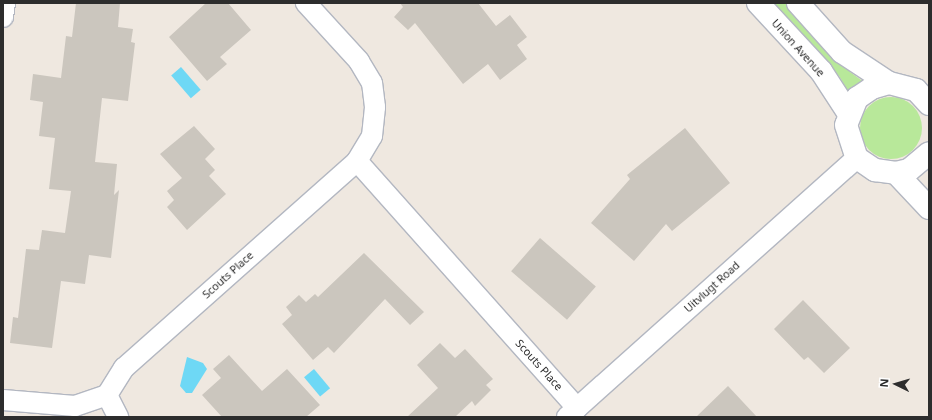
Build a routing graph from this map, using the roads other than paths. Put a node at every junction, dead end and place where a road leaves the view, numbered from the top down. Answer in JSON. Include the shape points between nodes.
{"nodes":[{"id":1,"x":5,"y":3,"type":"edge"},
{"id":2,"x":306,"y":3,"type":"edge"},
{"id":3,"x":758,"y":3,"type":"edge"},
{"id":4,"x":798,"y":3,"type":"edge"},
{"id":5,"x":3,"y":17,"type":"edge"},
{"id":6,"x":889,"y":83,"type":"junction"},
{"id":7,"x":928,"y":100,"type":"edge"},
{"id":8,"x":849,"y":114,"type":"junction"},
{"id":9,"x":929,"y":153,"type":"edge"},
{"id":10,"x":857,"y":158,"type":"junction"},
{"id":11,"x":357,"y":161,"type":"junction"},
{"id":12,"x":896,"y":173,"type":"junction"},
{"id":13,"x":929,"y":208,"type":"edge"},
{"id":14,"x":107,"y":395,"type":"junction"},
{"id":15,"x":3,"y":400,"type":"edge"},
{"id":16,"x":572,"y":412,"type":"edge"},
{"id":17,"x":118,"y":417,"type":"edge"}],
"edges":[{"from":1,"to":5,"type":"street"},
{"from":2,"to":11,"type":"street","name":"Scouts Place","via":[[359,61],[372,83],[375,107],[372,136]]},
{"from":3,"to":8,"type":"street","name":"Union Avenue","via":[[821,71]]},
{"from":4,"to":6,"type":"street","via":[[842,52]]},
{"from":6,"to":7,"type":"street","via":[[916,90]]},
{"from":6,"to":8,"type":"street","via":[[872,88],[857,98]]},
{"from":8,"to":10,"type":"street","via":[[847,137]]},
{"from":9,"to":12,"type":"street","via":[[915,166]]},
{"from":10,"to":12,"type":"street","via":[[875,170]]},
{"from":10,"to":16,"type":"street","name":"Uitvlugt Road"},
{"from":11,"to":14,"type":"street","name":"Scouts Place","via":[[124,368]]},
{"from":11,"to":16,"type":"street","name":"Scouts Place"},
{"from":12,"to":13,"type":"street"},
{"from":14,"to":15,"type":"street","via":[[75,406]]},
{"from":14,"to":17,"type":"street"}]}
